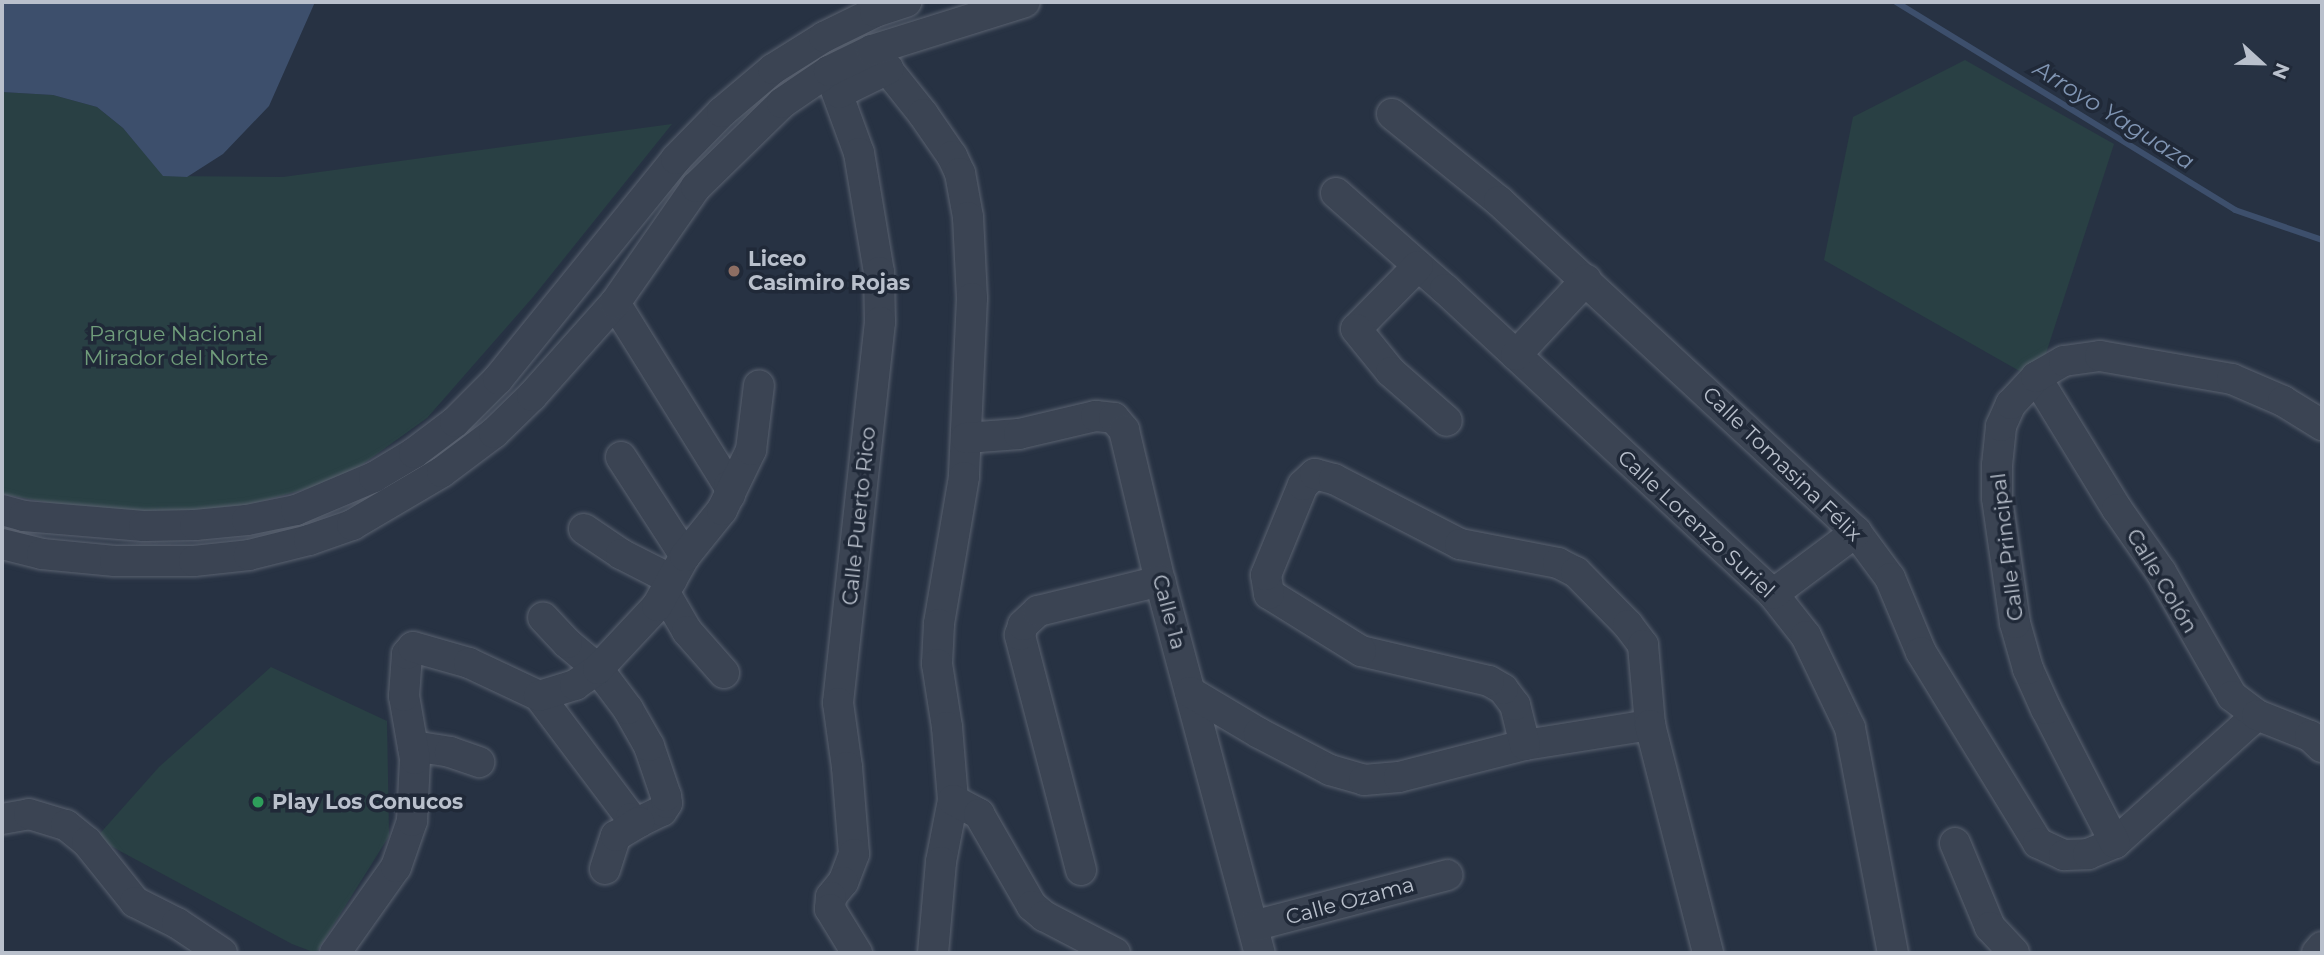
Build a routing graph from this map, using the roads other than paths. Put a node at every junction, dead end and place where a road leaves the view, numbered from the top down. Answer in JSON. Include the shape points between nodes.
{"nodes":[{"id":1,"x":906,"y":2,"type":"edge"},
{"id":2,"x":1025,"y":2,"type":"edge"},
{"id":3,"x":880,"y":60,"type":"junction"},
{"id":4,"x":834,"y":82,"type":"junction"},
{"id":5,"x":1392,"y":114,"type":"dead end"},
{"id":6,"x":1336,"y":193,"type":"dead end"},
{"id":7,"x":1418,"y":266,"type":"junction"},
{"id":8,"x":1586,"y":280,"type":"junction"},
{"id":9,"x":615,"y":303,"type":"junction"},
{"id":10,"x":1516,"y":355,"type":"junction"},
{"id":11,"x":2036,"y":377,"type":"junction"},
{"id":12,"x":759,"y":385,"type":"dead end"},
{"id":13,"x":1447,"y":421,"type":"dead end"},
{"id":14,"x":2322,"y":425,"type":"edge"},
{"id":15,"x":966,"y":438,"type":"junction"},
{"id":16,"x":621,"y":457,"type":"dead end"},
{"id":17,"x":730,"y":495,"type":"junction"},
{"id":18,"x":2,"y":510,"type":"edge"},
{"id":19,"x":584,"y":528,"type":"dead end"},
{"id":20,"x":1856,"y":531,"type":"junction"},
{"id":21,"x":2,"y":544,"type":"edge"},
{"id":22,"x":674,"y":577,"type":"junction"},
{"id":23,"x":1160,"y":582,"type":"junction"},
{"id":24,"x":1773,"y":594,"type":"junction"},
{"id":25,"x":543,"y":617,"type":"dead end"},
{"id":26,"x":598,"y":669,"type":"junction"},
{"id":27,"x":724,"y":673,"type":"dead end"},
{"id":28,"x":1190,"y":692,"type":"junction"},
{"id":29,"x":539,"y":696,"type":"junction"},
{"id":30,"x":2257,"y":715,"type":"junction"},
{"id":31,"x":1650,"y":725,"type":"junction"},
{"id":32,"x":1525,"y":745,"type":"junction"},
{"id":33,"x":413,"y":746,"type":"junction"},
{"id":34,"x":2322,"y":747,"type":"edge"},
{"id":35,"x":479,"y":762,"type":"dead end"},
{"id":36,"x":953,"y":800,"type":"junction"},
{"id":37,"x":2,"y":819,"type":"edge"},
{"id":38,"x":639,"y":822,"type":"junction"},
{"id":39,"x":1955,"y":843,"type":"dead end"},
{"id":40,"x":2115,"y":843,"type":"junction"},
{"id":41,"x":605,"y":869,"type":"dead end"},
{"id":42,"x":1081,"y":870,"type":"dead end"},
{"id":43,"x":1447,"y":875,"type":"dead end"},
{"id":44,"x":1257,"y":940,"type":"edge"},
{"id":45,"x":2322,"y":947,"type":"edge"},
{"id":46,"x":222,"y":953,"type":"edge"},
{"id":47,"x":335,"y":953,"type":"edge"},
{"id":48,"x":857,"y":953,"type":"edge"},
{"id":49,"x":933,"y":953,"type":"edge"},
{"id":50,"x":1115,"y":953,"type":"edge"},
{"id":51,"x":1707,"y":953,"type":"edge"},
{"id":52,"x":1893,"y":953,"type":"edge"},
{"id":53,"x":2014,"y":953,"type":"edge"},
{"id":54,"x":2317,"y":953,"type":"edge"}],
"edges":[{"from":1,"to":18,"type":"street","via":[[824,37],[773,69],[722,112],[676,159],[498,379],[455,422],[374,477],[296,510],[195,525],[97,522]]},
{"from":2,"to":3,"type":"street"},
{"from":3,"to":4,"type":"street"},
{"from":3,"to":15,"type":"street","via":[[941,138],[960,173],[965,194],[972,298]]},
{"from":4,"to":9,"type":"street","via":[[782,103],[696,187]]},
{"from":4,"to":48,"type":"street","name":"Calle Puerto Rico","via":[[859,153],[879,272],[880,323],[838,704],[853,854],[844,882],[831,897],[831,909]]},
{"from":5,"to":8,"type":"street","name":"Calle Tomasina Félix"},
{"from":6,"to":7,"type":"street","name":"Calle Lorenzo Suriel"},
{"from":7,"to":10,"type":"street","name":"Calle Lorenzo Suriel"},
{"from":7,"to":13,"type":"street","via":[[1348,321],[1391,372]]},
{"from":8,"to":10,"type":"street"},
{"from":8,"to":20,"type":"street","name":"Calle Tomasina Félix"},
{"from":9,"to":17,"type":"street","via":[[729,486]]},
{"from":9,"to":21,"type":"street","via":[[494,433],[442,472],[352,525],[249,555],[194,561],[115,561],[42,554]]},
{"from":10,"to":24,"type":"street","name":"Calle Lorenzo Suriel"},
{"from":11,"to":14,"type":"street","name":"Calle Principal","via":[[2064,361],[2101,356],[2172,366],[2232,379],[2283,401]]},
{"from":11,"to":30,"type":"street","name":"Calle Colón","via":[[2161,572],[2232,696]]},
{"from":11,"to":40,"type":"street","name":"Calle Principal","via":[[2011,404],[2001,426],[1997,466],[1997,498],[2015,623],[2046,709]]},
{"from":12,"to":17,"type":"street","via":[[751,450]]},
{"from":15,"to":23,"type":"street","name":"Calle 1a","via":[[1019,434],[1084,417],[1114,418],[1128,440]]},
{"from":15,"to":36,"type":"street","via":[[964,477],[937,642]]},
{"from":16,"to":22,"type":"street"},
{"from":17,"to":22,"type":"street"},
{"from":19,"to":22,"type":"street","via":[[621,554]]},
{"from":20,"to":24,"type":"street"},
{"from":20,"to":40,"type":"street","name":"Calle Tomasina Félix","via":[[1890,578],[1922,652],[2038,843],[2064,855],[2088,854]]},
{"from":22,"to":26,"type":"street","via":[[657,606]]},
{"from":22,"to":27,"type":"street","via":[[687,631]]},
{"from":23,"to":28,"type":"street","name":"Calle 1a"},
{"from":23,"to":42,"type":"street","via":[[1038,611],[1023,625],[1020,635]]},
{"from":24,"to":52,"type":"street","name":"Calle Lorenzo Suriel","via":[[1806,636],[1850,728]]},
{"from":25,"to":26,"type":"street"},
{"from":26,"to":29,"type":"street","via":[[575,685]]},
{"from":26,"to":38,"type":"street","via":[[649,747],[666,796],[662,811]]},
{"from":28,"to":32,"type":"street","via":[[1271,740],[1364,780],[1399,777]]},
{"from":28,"to":44,"type":"street","name":"Calle 1a"},
{"from":29,"to":33,"type":"street","via":[[469,663],[413,647],[407,654],[404,696]]},
{"from":29,"to":38,"type":"street","via":[[631,818]]},
{"from":30,"to":34,"type":"street","name":"Calle Colón","via":[[2309,736]]},
{"from":30,"to":40,"type":"street","name":"Calle Tomasina Félix"},
{"from":31,"to":32,"type":"street"},
{"from":31,"to":32,"type":"street","via":[[1643,645],[1576,572],[1558,563],[1460,544],[1334,479],[1315,474],[1303,485],[1266,575],[1269,594],[1362,651],[1489,681],[1515,705]]},
{"from":31,"to":51,"type":"street"},
{"from":33,"to":35,"type":"street"},
{"from":33,"to":47,"type":"street","via":[[412,821],[396,867]]},
{"from":36,"to":49,"type":"street","via":[[941,862]]},
{"from":36,"to":50,"type":"street","via":[[979,814],[1032,906]]},
{"from":37,"to":46,"type":"street","via":[[29,814],[66,825],[87,842],[135,902]]},
{"from":38,"to":41,"type":"street","via":[[615,836]]},
{"from":39,"to":53,"type":"street","via":[[1990,927]]},
{"from":43,"to":44,"type":"street","name":"Calle Ozama"},
{"from":45,"to":54,"type":"street"}]}
